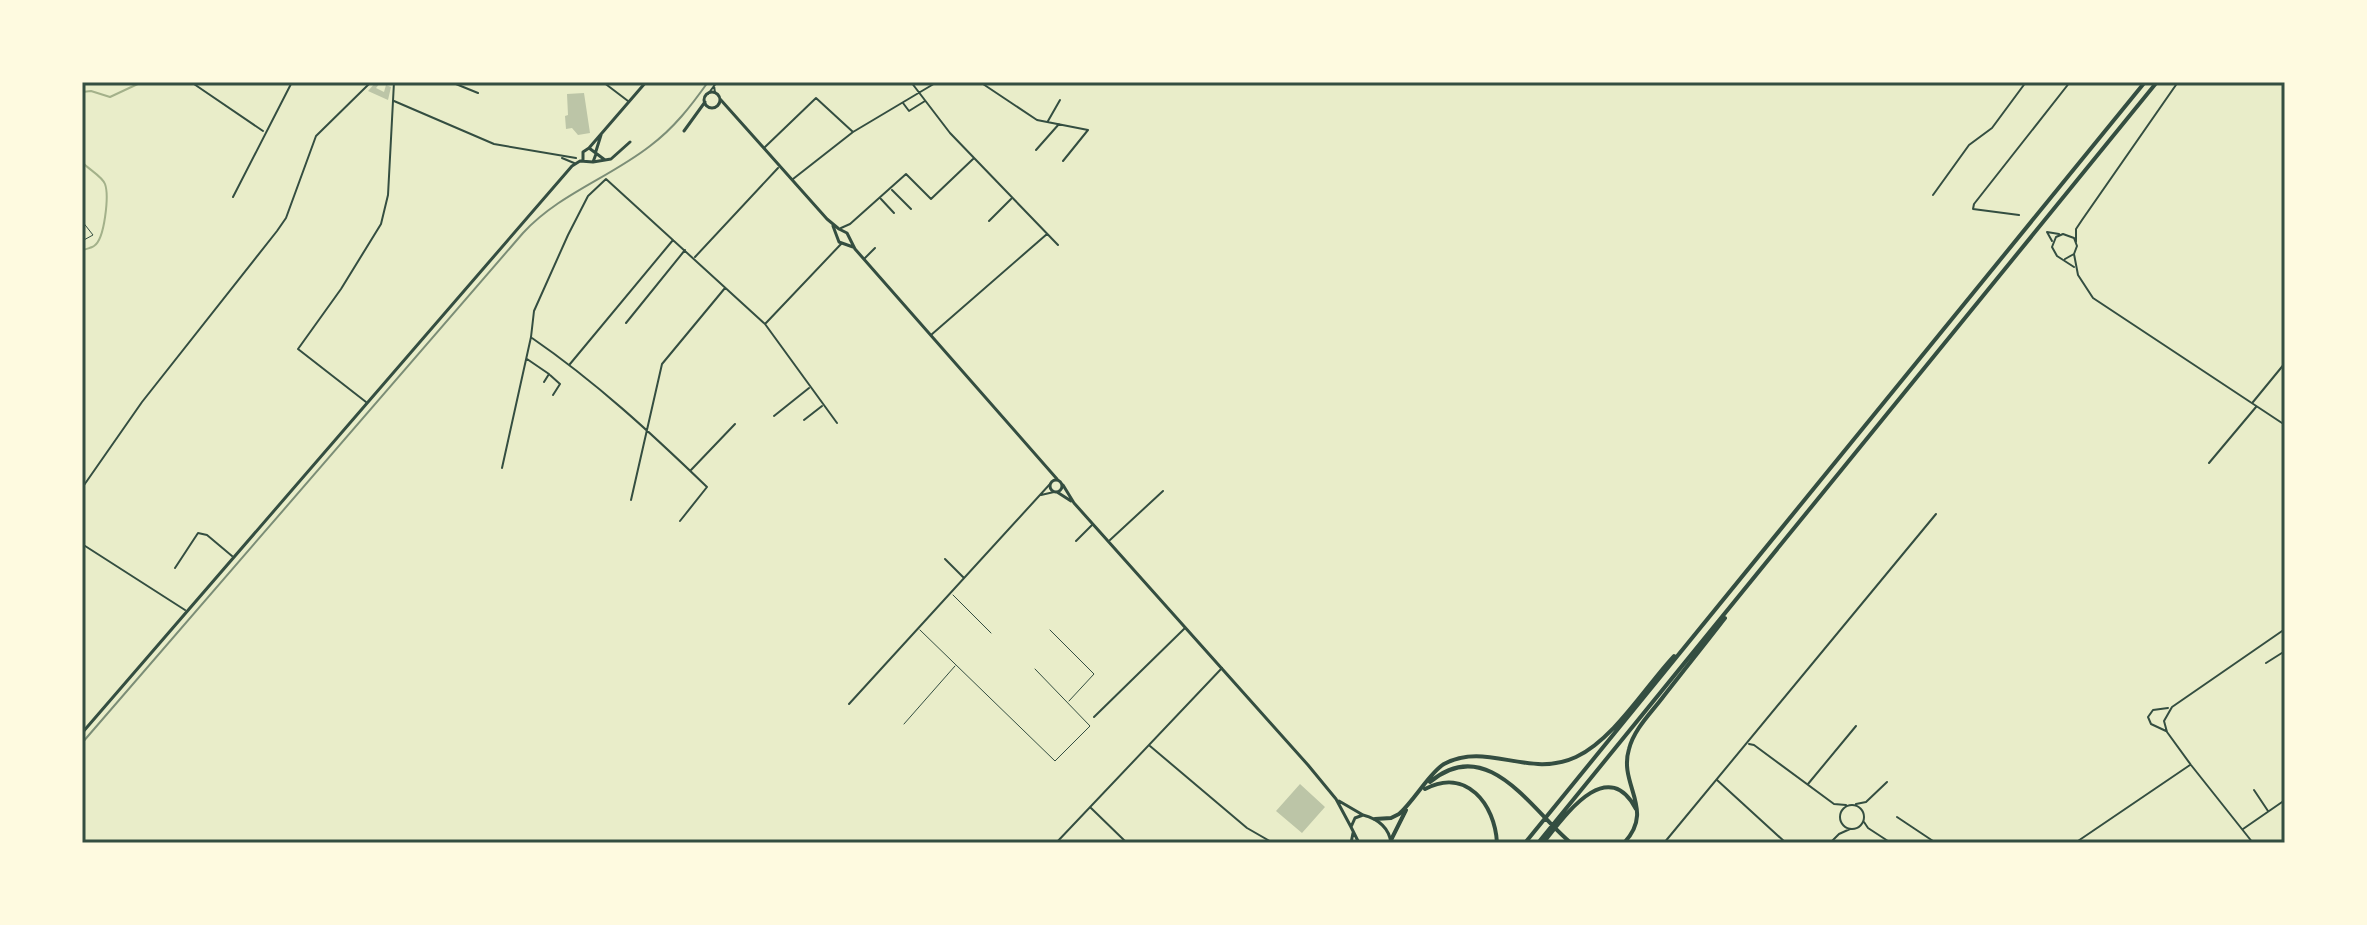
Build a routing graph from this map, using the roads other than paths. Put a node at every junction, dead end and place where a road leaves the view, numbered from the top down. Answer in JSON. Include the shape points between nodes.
{"nodes":[{"id":1,"x":191,"y":82,"type":"edge"},
{"id":2,"x":292,"y":82,"type":"edge"},
{"id":3,"x":371,"y":82,"type":"edge"},
{"id":4,"x":394,"y":82,"type":"edge"},
{"id":5,"x":451,"y":82,"type":"edge"},
{"id":6,"x":603,"y":82,"type":"edge"},
{"id":7,"x":646,"y":82,"type":"edge"},
{"id":8,"x":911,"y":82,"type":"edge"},
{"id":9,"x":937,"y":82,"type":"edge"},
{"id":10,"x":980,"y":82,"type":"edge"},
{"id":11,"x":2026,"y":82,"type":"edge"},
{"id":12,"x":2070,"y":82,"type":"edge"},
{"id":13,"x":2145,"y":82,"type":"edge"},
{"id":14,"x":2157,"y":82,"type":"edge"},
{"id":15,"x":2178,"y":82,"type":"edge"},
{"id":16,"x":716,"y":83,"type":"edge"},
{"id":17,"x":609,"y":84,"type":"edge"},
{"id":18,"x":920,"y":92,"type":"junction"},
{"id":19,"x":478,"y":93,"type":"dead end"},
{"id":20,"x":715,"y":93,"type":"junction"},
{"id":21,"x":708,"y":94,"type":"junction"},
{"id":22,"x":720,"y":99,"type":"junction"},
{"id":23,"x":393,"y":100,"type":"junction"},
{"id":24,"x":926,"y":100,"type":"junction"},
{"id":25,"x":1060,"y":100,"type":"dead end"},
{"id":26,"x":629,"y":101,"type":"junction"},
{"id":27,"x":705,"y":102,"type":"junction"},
{"id":28,"x":902,"y":102,"type":"junction"},
{"id":29,"x":717,"y":106,"type":"junction"},
{"id":30,"x":711,"y":107,"type":"junction"},
{"id":31,"x":728,"y":108,"type":"junction"},
{"id":32,"x":696,"y":118,"type":"junction"},
{"id":33,"x":1047,"y":122,"type":"junction"},
{"id":34,"x":1059,"y":124,"type":"junction"},
{"id":35,"x":604,"y":129,"type":"junction"},
{"id":36,"x":684,"y":131,"type":"dead end"},
{"id":37,"x":853,"y":132,"type":"junction"},
{"id":38,"x":265,"y":133,"type":"junction"},
{"id":39,"x":630,"y":142,"type":"dead end"},
{"id":40,"x":589,"y":148,"type":"junction"},
{"id":41,"x":765,"y":148,"type":"junction"},
{"id":42,"x":1036,"y":150,"type":"dead end"},
{"id":43,"x":582,"y":153,"type":"junction"},
{"id":44,"x":596,"y":153,"type":"junction"},
{"id":45,"x":561,"y":158,"type":"junction"},
{"id":46,"x":974,"y":158,"type":"junction"},
{"id":47,"x":566,"y":160,"type":"junction"},
{"id":48,"x":609,"y":160,"type":"junction"},
{"id":49,"x":584,"y":161,"type":"junction"},
{"id":50,"x":1063,"y":161,"type":"dead end"},
{"id":51,"x":593,"y":162,"type":"junction"},
{"id":52,"x":574,"y":163,"type":"junction"},
{"id":53,"x":780,"y":166,"type":"junction"},
{"id":54,"x":568,"y":170,"type":"junction"},
{"id":55,"x":792,"y":180,"type":"junction"},
{"id":56,"x":891,"y":188,"type":"junction"},
{"id":57,"x":1933,"y":195,"type":"dead end"},
{"id":58,"x":233,"y":197,"type":"dead end"},
{"id":59,"x":879,"y":198,"type":"junction"},
{"id":60,"x":1012,"y":198,"type":"junction"},
{"id":61,"x":911,"y":209,"type":"dead end"},
{"id":62,"x":894,"y":213,"type":"dead end"},
{"id":63,"x":2019,"y":215,"type":"dead end"},
{"id":64,"x":989,"y":221,"type":"dead end"},
{"id":65,"x":848,"y":226,"type":"junction"},
{"id":66,"x":2076,"y":229,"type":"junction"},
{"id":67,"x":839,"y":230,"type":"junction"},
{"id":68,"x":847,"y":233,"type":"junction"},
{"id":69,"x":1047,"y":233,"type":"junction"},
{"id":70,"x":2062,"y":234,"type":"junction"},
{"id":71,"x":674,"y":239,"type":"junction"},
{"id":72,"x":837,"y":239,"type":"junction"},
{"id":73,"x":845,"y":242,"type":"junction"},
{"id":74,"x":2053,"y":242,"type":"junction"},
{"id":75,"x":2076,"y":242,"type":"junction"},
{"id":76,"x":1058,"y":245,"type":"dead end"},
{"id":77,"x":836,"y":247,"type":"junction"},
{"id":78,"x":875,"y":248,"type":"dead end"},
{"id":79,"x":685,"y":250,"type":"junction"},
{"id":80,"x":2074,"y":254,"type":"junction"},
{"id":81,"x":694,"y":258,"type":"junction"},
{"id":82,"x":864,"y":259,"type":"junction"},
{"id":83,"x":2065,"y":259,"type":"junction"},
{"id":84,"x":2075,"y":267,"type":"junction"},
{"id":85,"x":725,"y":287,"type":"junction"},
{"id":86,"x":626,"y":323,"type":"dead end"},
{"id":87,"x":765,"y":324,"type":"junction"},
{"id":88,"x":930,"y":335,"type":"junction"},
{"id":89,"x":531,"y":337,"type":"junction"},
{"id":90,"x":526,"y":358,"type":"junction"},
{"id":91,"x":2285,"y":363,"type":"edge"},
{"id":92,"x":570,"y":364,"type":"junction"},
{"id":93,"x":549,"y":374,"type":"junction"},
{"id":94,"x":544,"y":382,"type":"dead end"},
{"id":95,"x":810,"y":387,"type":"junction"},
{"id":96,"x":553,"y":395,"type":"dead end"},
{"id":97,"x":367,"y":403,"type":"junction"},
{"id":98,"x":2252,"y":403,"type":"junction"},
{"id":99,"x":824,"y":404,"type":"junction"},
{"id":100,"x":2257,"y":406,"type":"junction"},
{"id":101,"x":774,"y":416,"type":"dead end"},
{"id":102,"x":804,"y":420,"type":"dead end"},
{"id":103,"x":837,"y":423,"type":"dead end"},
{"id":104,"x":735,"y":424,"type":"dead end"},
{"id":105,"x":2285,"y":425,"type":"edge"},
{"id":106,"x":647,"y":429,"type":"junction"},
{"id":107,"x":2209,"y":463,"type":"dead end"},
{"id":108,"x":502,"y":468,"type":"dead end"},
{"id":109,"x":1047,"y":469,"type":"junction"},
{"id":110,"x":690,"y":470,"type":"junction"},
{"id":111,"x":1057,"y":479,"type":"junction"},
{"id":112,"x":1050,"y":483,"type":"junction"},
{"id":113,"x":1063,"y":485,"type":"junction"},
{"id":114,"x":82,"y":488,"type":"edge"},
{"id":115,"x":1163,"y":491,"type":"dead end"},
{"id":116,"x":1056,"y":492,"type":"junction"},
{"id":117,"x":1040,"y":496,"type":"junction"},
{"id":118,"x":631,"y":500,"type":"dead end"},
{"id":119,"x":1074,"y":503,"type":"junction"},
{"id":120,"x":1936,"y":514,"type":"dead end"},
{"id":121,"x":680,"y":521,"type":"dead end"},
{"id":122,"x":1094,"y":523,"type":"junction"},
{"id":123,"x":1076,"y":541,"type":"dead end"},
{"id":124,"x":1109,"y":541,"type":"junction"},
{"id":125,"x":82,"y":544,"type":"edge"},
{"id":126,"x":233,"y":556,"type":"junction"},
{"id":127,"x":945,"y":559,"type":"dead end"},
{"id":128,"x":175,"y":568,"type":"dead end"},
{"id":129,"x":964,"y":577,"type":"junction"},
{"id":130,"x":1747,"y":586,"type":"junction"},
{"id":131,"x":950,"y":592,"type":"junction"},
{"id":132,"x":186,"y":611,"type":"junction"},
{"id":133,"x":1186,"y":627,"type":"junction"},
{"id":134,"x":918,"y":628,"type":"junction"},
{"id":135,"x":2285,"y":629,"type":"edge"},
{"id":136,"x":1050,"y":630,"type":"dead end"},
{"id":137,"x":991,"y":633,"type":"dead end"},
{"id":138,"x":1695,"y":634,"type":"junction"},
{"id":139,"x":2285,"y":651,"type":"edge"},
{"id":140,"x":2266,"y":663,"type":"dead end"},
{"id":141,"x":956,"y":665,"type":"junction"},
{"id":142,"x":1222,"y":667,"type":"junction"},
{"id":143,"x":1035,"y":669,"type":"dead end"},
{"id":144,"x":1067,"y":703,"type":"junction"},
{"id":145,"x":849,"y":704,"type":"dead end"},
{"id":146,"x":2172,"y":707,"type":"junction"},
{"id":147,"x":2159,"y":710,"type":"junction"},
{"id":148,"x":1094,"y":717,"type":"dead end"},
{"id":149,"x":2164,"y":719,"type":"junction"},
{"id":150,"x":904,"y":724,"type":"dead end"},
{"id":151,"x":1856,"y":726,"type":"dead end"},
{"id":152,"x":2157,"y":726,"type":"junction"},
{"id":153,"x":2167,"y":732,"type":"junction"},
{"id":154,"x":82,"y":733,"type":"edge"},
{"id":155,"x":1752,"y":739,"type":"junction"},
{"id":156,"x":1748,"y":744,"type":"junction"},
{"id":157,"x":1149,"y":745,"type":"junction"},
{"id":158,"x":1754,"y":745,"type":"junction"},
{"id":159,"x":2191,"y":765,"type":"junction"},
{"id":160,"x":1716,"y":780,"type":"junction"},
{"id":161,"x":1887,"y":782,"type":"dead end"},
{"id":162,"x":1807,"y":785,"type":"junction"},
{"id":163,"x":1425,"y":786,"type":"junction"},
{"id":164,"x":2254,"y":790,"type":"dead end"},
{"id":165,"x":1419,"y":793,"type":"junction"},
{"id":166,"x":1336,"y":799,"type":"junction"},
{"id":167,"x":2285,"y":800,"type":"edge"},
{"id":168,"x":1866,"y":802,"type":"junction"},
{"id":169,"x":1834,"y":804,"type":"junction"},
{"id":170,"x":1408,"y":805,"type":"junction"},
{"id":171,"x":1846,"y":805,"type":"junction"},
{"id":172,"x":1854,"y":805,"type":"junction"},
{"id":173,"x":1090,"y":807,"type":"junction"},
{"id":174,"x":1863,"y":812,"type":"junction"},
{"id":175,"x":2269,"y":812,"type":"junction"},
{"id":176,"x":1637,"y":813,"type":"junction"},
{"id":177,"x":1839,"y":814,"type":"junction"},
{"id":178,"x":1363,"y":815,"type":"junction"},
{"id":179,"x":1897,"y":817,"type":"dead end"},
{"id":180,"x":1375,"y":819,"type":"junction"},
{"id":181,"x":1863,"y":820,"type":"junction"},
{"id":182,"x":1841,"y":822,"type":"junction"},
{"id":183,"x":1351,"y":827,"type":"junction"},
{"id":184,"x":1859,"y":827,"type":"junction"},
{"id":185,"x":1868,"y":828,"type":"junction"},
{"id":186,"x":1851,"y":829,"type":"junction"},
{"id":187,"x":2243,"y":829,"type":"junction"},
{"id":188,"x":1353,"y":833,"type":"junction"},
{"id":189,"x":1839,"y":834,"type":"junction"},
{"id":190,"x":1391,"y":842,"type":"edge"},
{"id":191,"x":1056,"y":843,"type":"edge"},
{"id":192,"x":1127,"y":843,"type":"edge"},
{"id":193,"x":1273,"y":843,"type":"edge"},
{"id":194,"x":1351,"y":843,"type":"edge"},
{"id":195,"x":1359,"y":843,"type":"edge"},
{"id":196,"x":1497,"y":843,"type":"edge"},
{"id":197,"x":1525,"y":843,"type":"edge"},
{"id":198,"x":1541,"y":843,"type":"edge"},
{"id":199,"x":1571,"y":843,"type":"edge"},
{"id":200,"x":1624,"y":843,"type":"edge"},
{"id":201,"x":1664,"y":843,"type":"edge"},
{"id":202,"x":1786,"y":843,"type":"edge"},
{"id":203,"x":1830,"y":843,"type":"edge"},
{"id":204,"x":1891,"y":843,"type":"edge"},
{"id":205,"x":1936,"y":843,"type":"edge"},
{"id":206,"x":2075,"y":843,"type":"edge"},
{"id":207,"x":2253,"y":843,"type":"edge"}],
"edges":[{"from":1,"to":38,"type":"street"},
{"from":2,"to":38,"type":"street"},
{"from":3,"to":114,"type":"street","via":[[316,136],[286,218]]},
{"from":4,"to":23,"type":"street"},
{"from":5,"to":19,"type":"street"},
{"from":6,"to":17,"type":"street"},
{"from":7,"to":26,"type":"street"},
{"from":8,"to":18,"type":"street"},
{"from":9,"to":18,"type":"street"},
{"from":10,"to":33,"type":"street"},
{"from":11,"to":57,"type":"street"},
{"from":12,"to":63,"type":"street","via":[[1973,209]]},
{"from":13,"to":138,"type":"highway"},
{"from":14,"to":130,"type":"highway"},
{"from":15,"to":66,"type":"street"},
{"from":16,"to":20,"type":"street"},
{"from":16,"to":21,"type":"street"},
{"from":17,"to":26,"type":"street"},
{"from":18,"to":24,"type":"street"},
{"from":18,"to":28,"type":"street"},
{"from":20,"to":21,"type":"street"},
{"from":20,"to":22,"type":"street"},
{"from":21,"to":27,"type":"street"},
{"from":22,"to":29,"type":"street"},
{"from":22,"to":31,"type":"street"},
{"from":23,"to":45,"type":"street","via":[[494,144]]},
{"from":23,"to":97,"type":"street","via":[[388,195],[381,224],[298,349]]},
{"from":24,"to":28,"type":"street","via":[[909,111]]},
{"from":24,"to":46,"type":"street"},
{"from":25,"to":33,"type":"street"},
{"from":26,"to":35,"type":"street"},
{"from":27,"to":30,"type":"street"},
{"from":27,"to":32,"type":"street"},
{"from":28,"to":37,"type":"street"},
{"from":29,"to":30,"type":"street"},
{"from":29,"to":31,"type":"street"},
{"from":30,"to":32,"type":"street"},
{"from":31,"to":41,"type":"street"},
{"from":32,"to":36,"type":"street"},
{"from":33,"to":34,"type":"street"},
{"from":34,"to":42,"type":"street"},
{"from":34,"to":50,"type":"street","via":[[1088,130]]},
{"from":35,"to":40,"type":"street"},
{"from":35,"to":44,"type":"street"},
{"from":37,"to":41,"type":"street","via":[[816,98]]},
{"from":37,"to":55,"type":"street"},
{"from":38,"to":58,"type":"street"},
{"from":39,"to":48,"type":"street"},
{"from":40,"to":43,"type":"street"},
{"from":40,"to":44,"type":"street"},
{"from":41,"to":53,"type":"street"},
{"from":43,"to":49,"type":"street"},
{"from":43,"to":52,"type":"street"},
{"from":44,"to":48,"type":"street"},
{"from":44,"to":51,"type":"street"},
{"from":45,"to":47,"type":"street"},
{"from":45,"to":52,"type":"street"},
{"from":46,"to":56,"type":"street","via":[[931,199],[906,174]]},
{"from":46,"to":60,"type":"street"},
{"from":47,"to":52,"type":"street"},
{"from":47,"to":54,"type":"street"},
{"from":48,"to":51,"type":"street"},
{"from":49,"to":51,"type":"street"},
{"from":49,"to":52,"type":"street"},
{"from":52,"to":54,"type":"street"},
{"from":53,"to":55,"type":"street"},
{"from":53,"to":81,"type":"street"},
{"from":54,"to":97,"type":"street"},
{"from":55,"to":67,"type":"street"},
{"from":56,"to":59,"type":"street"},
{"from":56,"to":61,"type":"street"},
{"from":59,"to":62,"type":"street"},
{"from":59,"to":65,"type":"street"},
{"from":60,"to":64,"type":"street"},
{"from":60,"to":69,"type":"street"},
{"from":65,"to":67,"type":"street"},
{"from":65,"to":68,"type":"street"},
{"from":66,"to":70,"type":"street"},
{"from":66,"to":75,"type":"street"},
{"from":67,"to":68,"type":"street"},
{"from":67,"to":72,"type":"street"},
{"from":68,"to":73,"type":"street"},
{"from":69,"to":76,"type":"street"},
{"from":69,"to":88,"type":"street"},
{"from":70,"to":74,"type":"street"},
{"from":70,"to":74,"type":"street","via":[[2047,232]]},
{"from":70,"to":75,"type":"street"},
{"from":71,"to":79,"type":"street"},
{"from":71,"to":89,"type":"street","via":[[603,180],[568,235],[534,311]]},
{"from":71,"to":92,"type":"street"},
{"from":72,"to":73,"type":"street"},
{"from":72,"to":77,"type":"street"},
{"from":73,"to":77,"type":"street"},
{"from":73,"to":82,"type":"street"},
{"from":74,"to":83,"type":"street","via":[[2054,253]]},
{"from":75,"to":80,"type":"street"},
{"from":77,"to":87,"type":"street"},
{"from":78,"to":82,"type":"street"},
{"from":79,"to":81,"type":"street"},
{"from":79,"to":86,"type":"street"},
{"from":80,"to":83,"type":"street"},
{"from":80,"to":84,"type":"street"},
{"from":81,"to":85,"type":"street"},
{"from":82,"to":88,"type":"street"},
{"from":83,"to":84,"type":"street"},
{"from":84,"to":98,"type":"street","via":[[2093,298]]},
{"from":85,"to":87,"type":"street"},
{"from":85,"to":106,"type":"street","via":[[662,364]]},
{"from":87,"to":95,"type":"street"},
{"from":88,"to":109,"type":"street"},
{"from":89,"to":90,"type":"street"},
{"from":89,"to":92,"type":"street"},
{"from":90,"to":93,"type":"street"},
{"from":90,"to":108,"type":"street"},
{"from":91,"to":98,"type":"street"},
{"from":92,"to":106,"type":"street"},
{"from":93,"to":94,"type":"street"},
{"from":93,"to":96,"type":"street","via":[[560,384]]},
{"from":95,"to":99,"type":"street"},
{"from":95,"to":101,"type":"street"},
{"from":97,"to":126,"type":"street"},
{"from":98,"to":100,"type":"street"},
{"from":99,"to":102,"type":"street"},
{"from":99,"to":103,"type":"street"},
{"from":100,"to":105,"type":"street"},
{"from":100,"to":107,"type":"street"},
{"from":104,"to":110,"type":"street"},
{"from":106,"to":110,"type":"street"},
{"from":106,"to":118,"type":"street"},
{"from":109,"to":111,"type":"street"},
{"from":109,"to":112,"type":"street"},
{"from":110,"to":121,"type":"street","via":[[707,487]]},
{"from":111,"to":112,"type":"street"},
{"from":111,"to":113,"type":"street"},
{"from":112,"to":116,"type":"street"},
{"from":112,"to":117,"type":"street"},
{"from":113,"to":116,"type":"street"},
{"from":113,"to":119,"type":"street"},
{"from":115,"to":124,"type":"street"},
{"from":116,"to":117,"type":"street"},
{"from":116,"to":119,"type":"street"},
{"from":117,"to":129,"type":"street"},
{"from":119,"to":122,"type":"street"},
{"from":120,"to":155,"type":"street"},
{"from":122,"to":123,"type":"street"},
{"from":122,"to":124,"type":"street"},
{"from":124,"to":133,"type":"street"},
{"from":125,"to":132,"type":"street"},
{"from":126,"to":128,"type":"street","via":[[200,532]]},
{"from":126,"to":132,"type":"street"},
{"from":127,"to":129,"type":"street"},
{"from":129,"to":131,"type":"street"},
{"from":130,"to":176,"type":"highway","via":[[1634,735],[1626,763]]},
{"from":130,"to":198,"type":"highway"},
{"from":131,"to":134,"type":"street"},
{"from":131,"to":137,"type":"lane"},
{"from":132,"to":154,"type":"street"},
{"from":133,"to":142,"type":"street"},
{"from":133,"to":148,"type":"street"},
{"from":134,"to":141,"type":"lane"},
{"from":134,"to":145,"type":"street"},
{"from":135,"to":146,"type":"street"},
{"from":136,"to":144,"type":"lane","via":[[1094,674]]},
{"from":138,"to":163,"type":"highway","via":[[1605,735],[1580,755],[1539,765],[1468,757],[1445,763]]},
{"from":138,"to":197,"type":"highway"},
{"from":139,"to":140,"type":"street"},
{"from":141,"to":144,"type":"lane","via":[[1055,761],[1090,726]]},
{"from":141,"to":150,"type":"lane"},
{"from":142,"to":157,"type":"street"},
{"from":142,"to":166,"type":"street"},
{"from":143,"to":144,"type":"lane"},
{"from":146,"to":147,"type":"street"},
{"from":146,"to":149,"type":"street"},
{"from":147,"to":149,"type":"street"},
{"from":147,"to":152,"type":"street","via":[[2148,717]]},
{"from":149,"to":152,"type":"street"},
{"from":149,"to":153,"type":"street"},
{"from":151,"to":162,"type":"street"},
{"from":152,"to":153,"type":"street"},
{"from":153,"to":159,"type":"street"},
{"from":155,"to":156,"type":"street"},
{"from":155,"to":158,"type":"street"},
{"from":156,"to":158,"type":"street"},
{"from":156,"to":160,"type":"street"},
{"from":157,"to":173,"type":"street"},
{"from":157,"to":193,"type":"street","via":[[1247,828]]},
{"from":158,"to":162,"type":"street"},
{"from":159,"to":187,"type":"street"},
{"from":159,"to":206,"type":"street"},
{"from":160,"to":201,"type":"street"},
{"from":160,"to":202,"type":"street"},
{"from":161,"to":168,"type":"street"},
{"from":162,"to":169,"type":"street"},
{"from":163,"to":165,"type":"highway"},
{"from":163,"to":199,"type":"highway","via":[[1450,770],[1477,767],[1506,779]]},
{"from":164,"to":175,"type":"street"},
{"from":165,"to":170,"type":"highway"},
{"from":165,"to":196,"type":"highway","via":[[1443,782],[1469,788],[1489,810]]},
{"from":166,"to":178,"type":"street"},
{"from":166,"to":183,"type":"street"},
{"from":167,"to":175,"type":"street"},
{"from":168,"to":172,"type":"street"},
{"from":168,"to":174,"type":"street"},
{"from":169,"to":171,"type":"street"},
{"from":169,"to":177,"type":"street"},
{"from":170,"to":180,"type":"highway","via":[[1391,818]]},
{"from":170,"to":190,"type":"highway"},
{"from":171,"to":172,"type":"street"},
{"from":171,"to":177,"type":"street"},
{"from":172,"to":174,"type":"street"},
{"from":173,"to":191,"type":"street"},
{"from":173,"to":192,"type":"street"},
{"from":174,"to":181,"type":"street"},
{"from":175,"to":187,"type":"street"},
{"from":176,"to":198,"type":"highway","via":[[1622,792],[1598,788]]},
{"from":176,"to":200,"type":"highway"},
{"from":177,"to":182,"type":"street"},
{"from":178,"to":180,"type":"street"},
{"from":178,"to":183,"type":"street"},
{"from":179,"to":205,"type":"street"},
{"from":180,"to":190,"type":"street"},
{"from":181,"to":184,"type":"street"},
{"from":181,"to":185,"type":"street"},
{"from":182,"to":186,"type":"street"},
{"from":182,"to":189,"type":"street"},
{"from":183,"to":188,"type":"street"},
{"from":184,"to":185,"type":"street"},
{"from":184,"to":186,"type":"street"},
{"from":185,"to":204,"type":"street"},
{"from":186,"to":189,"type":"street"},
{"from":187,"to":207,"type":"street"},
{"from":188,"to":194,"type":"street"},
{"from":188,"to":195,"type":"street"},
{"from":189,"to":203,"type":"street"}]}
